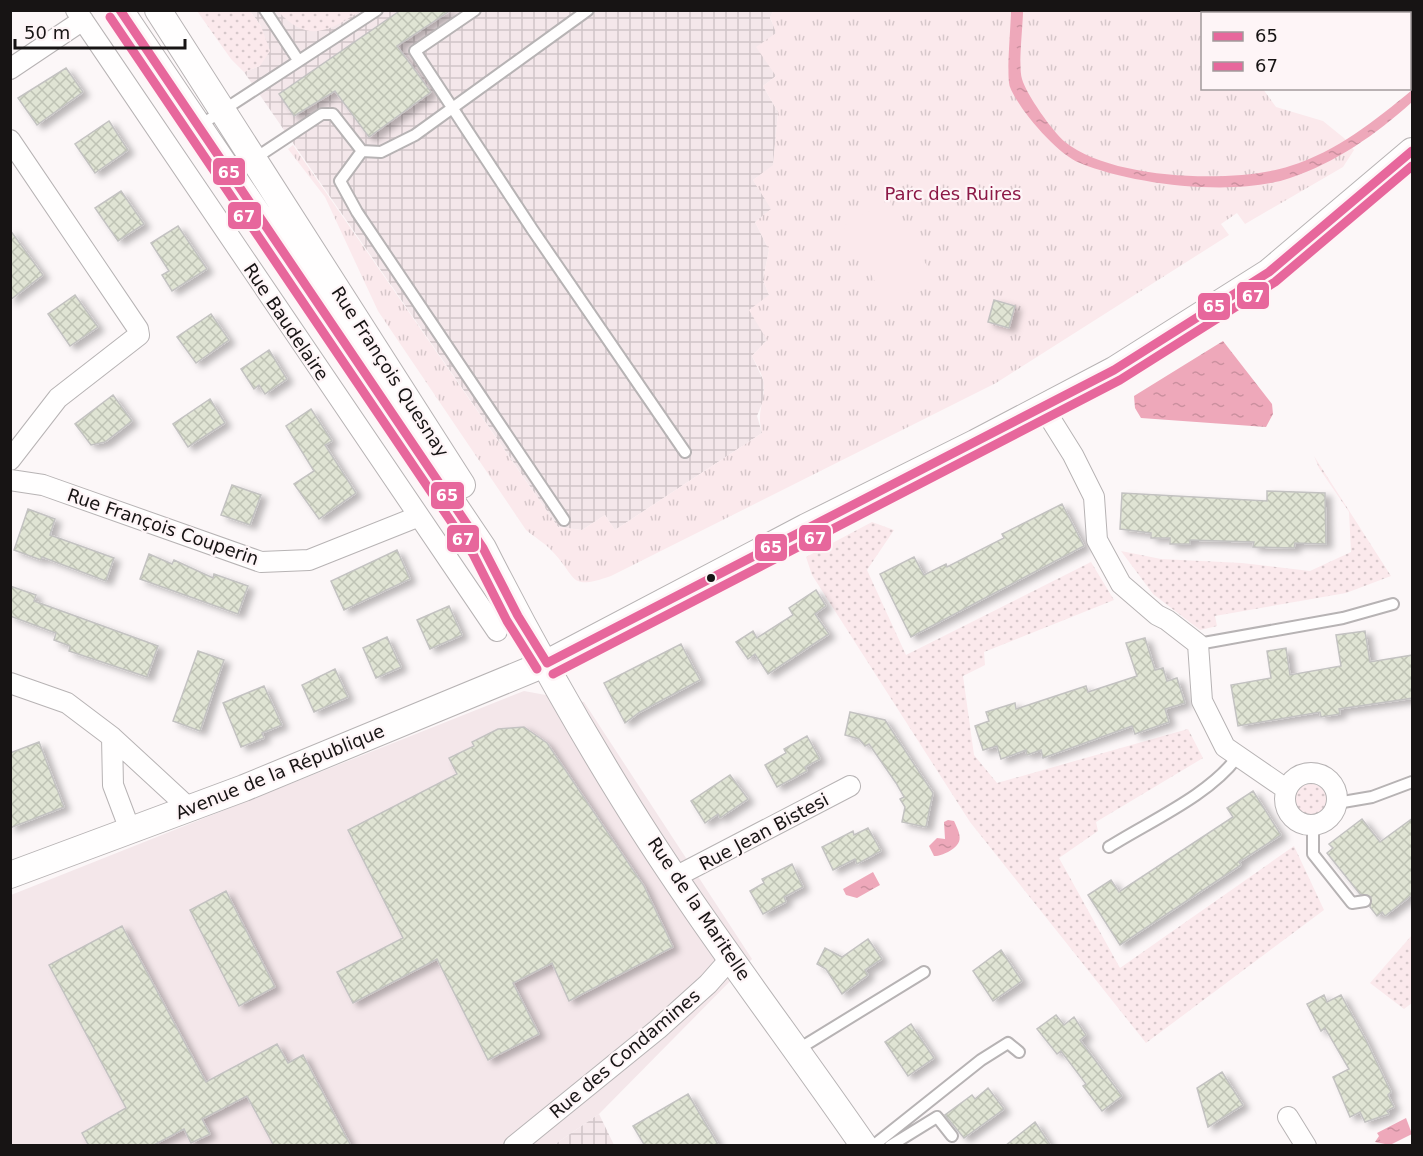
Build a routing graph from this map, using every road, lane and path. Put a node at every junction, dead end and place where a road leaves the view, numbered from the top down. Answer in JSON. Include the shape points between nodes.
{"nodes":[{"id":1,"x":120,"y":10,"type":"edge"},
{"id":2,"x":158,"y":10,"type":"edge"},
{"id":3,"x":265,"y":10,"type":"edge"},
{"id":4,"x":377,"y":10,"type":"edge"},
{"id":5,"x":475,"y":10,"type":"edge"},
{"id":6,"x":588,"y":10,"type":"edge"},
{"id":7,"x":80,"y":15,"type":"edge"},
{"id":8,"x":298,"y":60,"type":"junction"},
{"id":9,"x":10,"y":69,"type":"edge"},
{"id":10,"x":452,"y":107,"type":"junction"},
{"id":11,"x":222,"y":111,"type":"junction"},
{"id":12,"x":199,"y":126,"type":"junction"},
{"id":13,"x":10,"y":140,"type":"edge"},
{"id":14,"x":362,"y":151,"type":"junction"},
{"id":15,"x":1413,"y":151,"type":"edge"},
{"id":16,"x":242,"y":167,"type":"junction"},
{"id":17,"x":1043,"y":406,"type":"junction"},
{"id":18,"x":685,"y":452,"type":"dead end"},
{"id":19,"x":10,"y":460,"type":"edge"},
{"id":20,"x":10,"y":480,"type":"edge"},
{"id":21,"x":417,"y":517,"type":"junction"},
{"id":22,"x":564,"y":520,"type":"dead end"},
{"id":23,"x":1393,"y":604,"type":"dead end"},
{"id":24,"x":497,"y":631,"type":"dead end"},
{"id":25,"x":1198,"y":645,"type":"junction"},
{"id":26,"x":547,"y":663,"type":"junction"},
{"id":27,"x":10,"y":683,"type":"edge"},
{"id":28,"x":112,"y":737,"type":"junction"},
{"id":29,"x":1238,"y":756,"type":"junction"},
{"id":30,"x":1413,"y":782,"type":"edge"},
{"id":31,"x":850,"y":786,"type":"dead end"},
{"id":32,"x":1286,"y":789,"type":"junction"},
{"id":33,"x":1337,"y":803,"type":"junction"},
{"id":34,"x":190,"y":809,"type":"junction"},
{"id":35,"x":1313,"y":826,"type":"junction"},
{"id":36,"x":130,"y":830,"type":"junction"},
{"id":37,"x":1109,"y":847,"type":"dead end"},
{"id":38,"x":10,"y":876,"type":"edge"},
{"id":39,"x":677,"y":876,"type":"junction"},
{"id":40,"x":1365,"y":901,"type":"dead end"},
{"id":41,"x":731,"y":958,"type":"junction"},
{"id":42,"x":924,"y":972,"type":"dead end"},
{"id":43,"x":797,"y":1050,"type":"junction"},
{"id":44,"x":1018,"y":1052,"type":"dead end"},
{"id":45,"x":1288,"y":1118,"type":"dead end"},
{"id":46,"x":952,"y":1136,"type":"dead end"},
{"id":47,"x":514,"y":1146,"type":"edge"},
{"id":48,"x":864,"y":1146,"type":"edge"},
{"id":49,"x":873,"y":1146,"type":"edge"},
{"id":50,"x":890,"y":1146,"type":"edge"},
{"id":51,"x":1306,"y":1146,"type":"edge"}],
"edges":[{"from":1,"to":12,"type":"street","name":"Rue François Quesnay"},
{"from":2,"to":11,"type":"street","name":"Rue François Quesnay"},
{"from":3,"to":8,"type":"lane"},
{"from":4,"to":8,"type":"lane"},
{"from":5,"to":10,"type":"lane","via":[[415,51]]},
{"from":6,"to":10,"type":"lane"},
{"from":7,"to":9,"type":"street"},
{"from":7,"to":21,"type":"street","name":"Rue Baudelaire"},
{"from":8,"to":11,"type":"lane"},
{"from":10,"to":14,"type":"lane","via":[[415,135],[381,152]]},
{"from":10,"to":18,"type":"lane"},
{"from":11,"to":12,"type":"lane"},
{"from":11,"to":16,"type":"street","name":"Rue François Quesnay"},
{"from":12,"to":16,"type":"street","name":"Rue François Quesnay"},
{"from":13,"to":19,"type":"street","via":[[138,329],[139,336],[58,398]]},
{"from":14,"to":16,"type":"lane","via":[[333,114],[322,114]]},
{"from":14,"to":22,"type":"lane","via":[[340,181]]},
{"from":15,"to":17,"type":"street","name":"Avenue de la République","via":[[1269,272],[1143,353]]},
{"from":16,"to":26,"type":"street","name":"Rue François Quesnay","via":[[483,548]]},
{"from":17,"to":25,"type":"street","via":[[1094,497],[1097,540],[1121,584]]},
{"from":17,"to":26,"type":"street","name":"Avenue de la République"},
{"from":20,"to":21,"type":"street","name":"Rue François Couperin","via":[[43,485],[261,562],[309,560]]},
{"from":21,"to":24,"type":"street","name":"Rue Baudelaire"},
{"from":23,"to":25,"type":"lane","via":[[1343,618]]},
{"from":25,"to":29,"type":"street","via":[[1202,701],[1226,747]]},
{"from":26,"to":34,"type":"street","name":"Avenue de la République"},
{"from":26,"to":39,"type":"street","name":"Rue de la Maritelle","via":[[624,798]]},
{"from":27,"to":28,"type":"street","via":[[67,703]]},
{"from":28,"to":34,"type":"street"},
{"from":28,"to":36,"type":"street","via":[[113,785]]},
{"from":29,"to":32,"type":"street"},
{"from":29,"to":37,"type":"lane","via":[[1213,783]]},
{"from":30,"to":33,"type":"lane","via":[[1372,797]]},
{"from":31,"to":39,"type":"street","name":"Rue Jean Bistesi"},
{"from":32,"to":33,"type":"street","via":[[1297,777],[1313,773],[1329,780]]},
{"from":32,"to":35,"type":"street","via":[[1284,798],[1290,815]]},
{"from":33,"to":35,"type":"street","via":[[1329,819]]},
{"from":34,"to":36,"type":"street","name":"Avenue de la République"},
{"from":35,"to":40,"type":"lane","via":[[1313,854],[1352,903]]},
{"from":36,"to":38,"type":"street","name":"Avenue de la République"},
{"from":39,"to":41,"type":"street","name":"Rue de la Maritelle"},
{"from":41,"to":43,"type":"street","name":"Rue de la Maritelle"},
{"from":41,"to":47,"type":"street","name":"Rue des Condamines","via":[[658,1029]]},
{"from":42,"to":43,"type":"lane"},
{"from":43,"to":48,"type":"street","name":"Rue de la Maritelle"},
{"from":44,"to":49,"type":"lane","via":[[1008,1043],[981,1060]]},
{"from":45,"to":51,"type":"street"},
{"from":46,"to":50,"type":"lane","via":[[937,1117]]}]}
